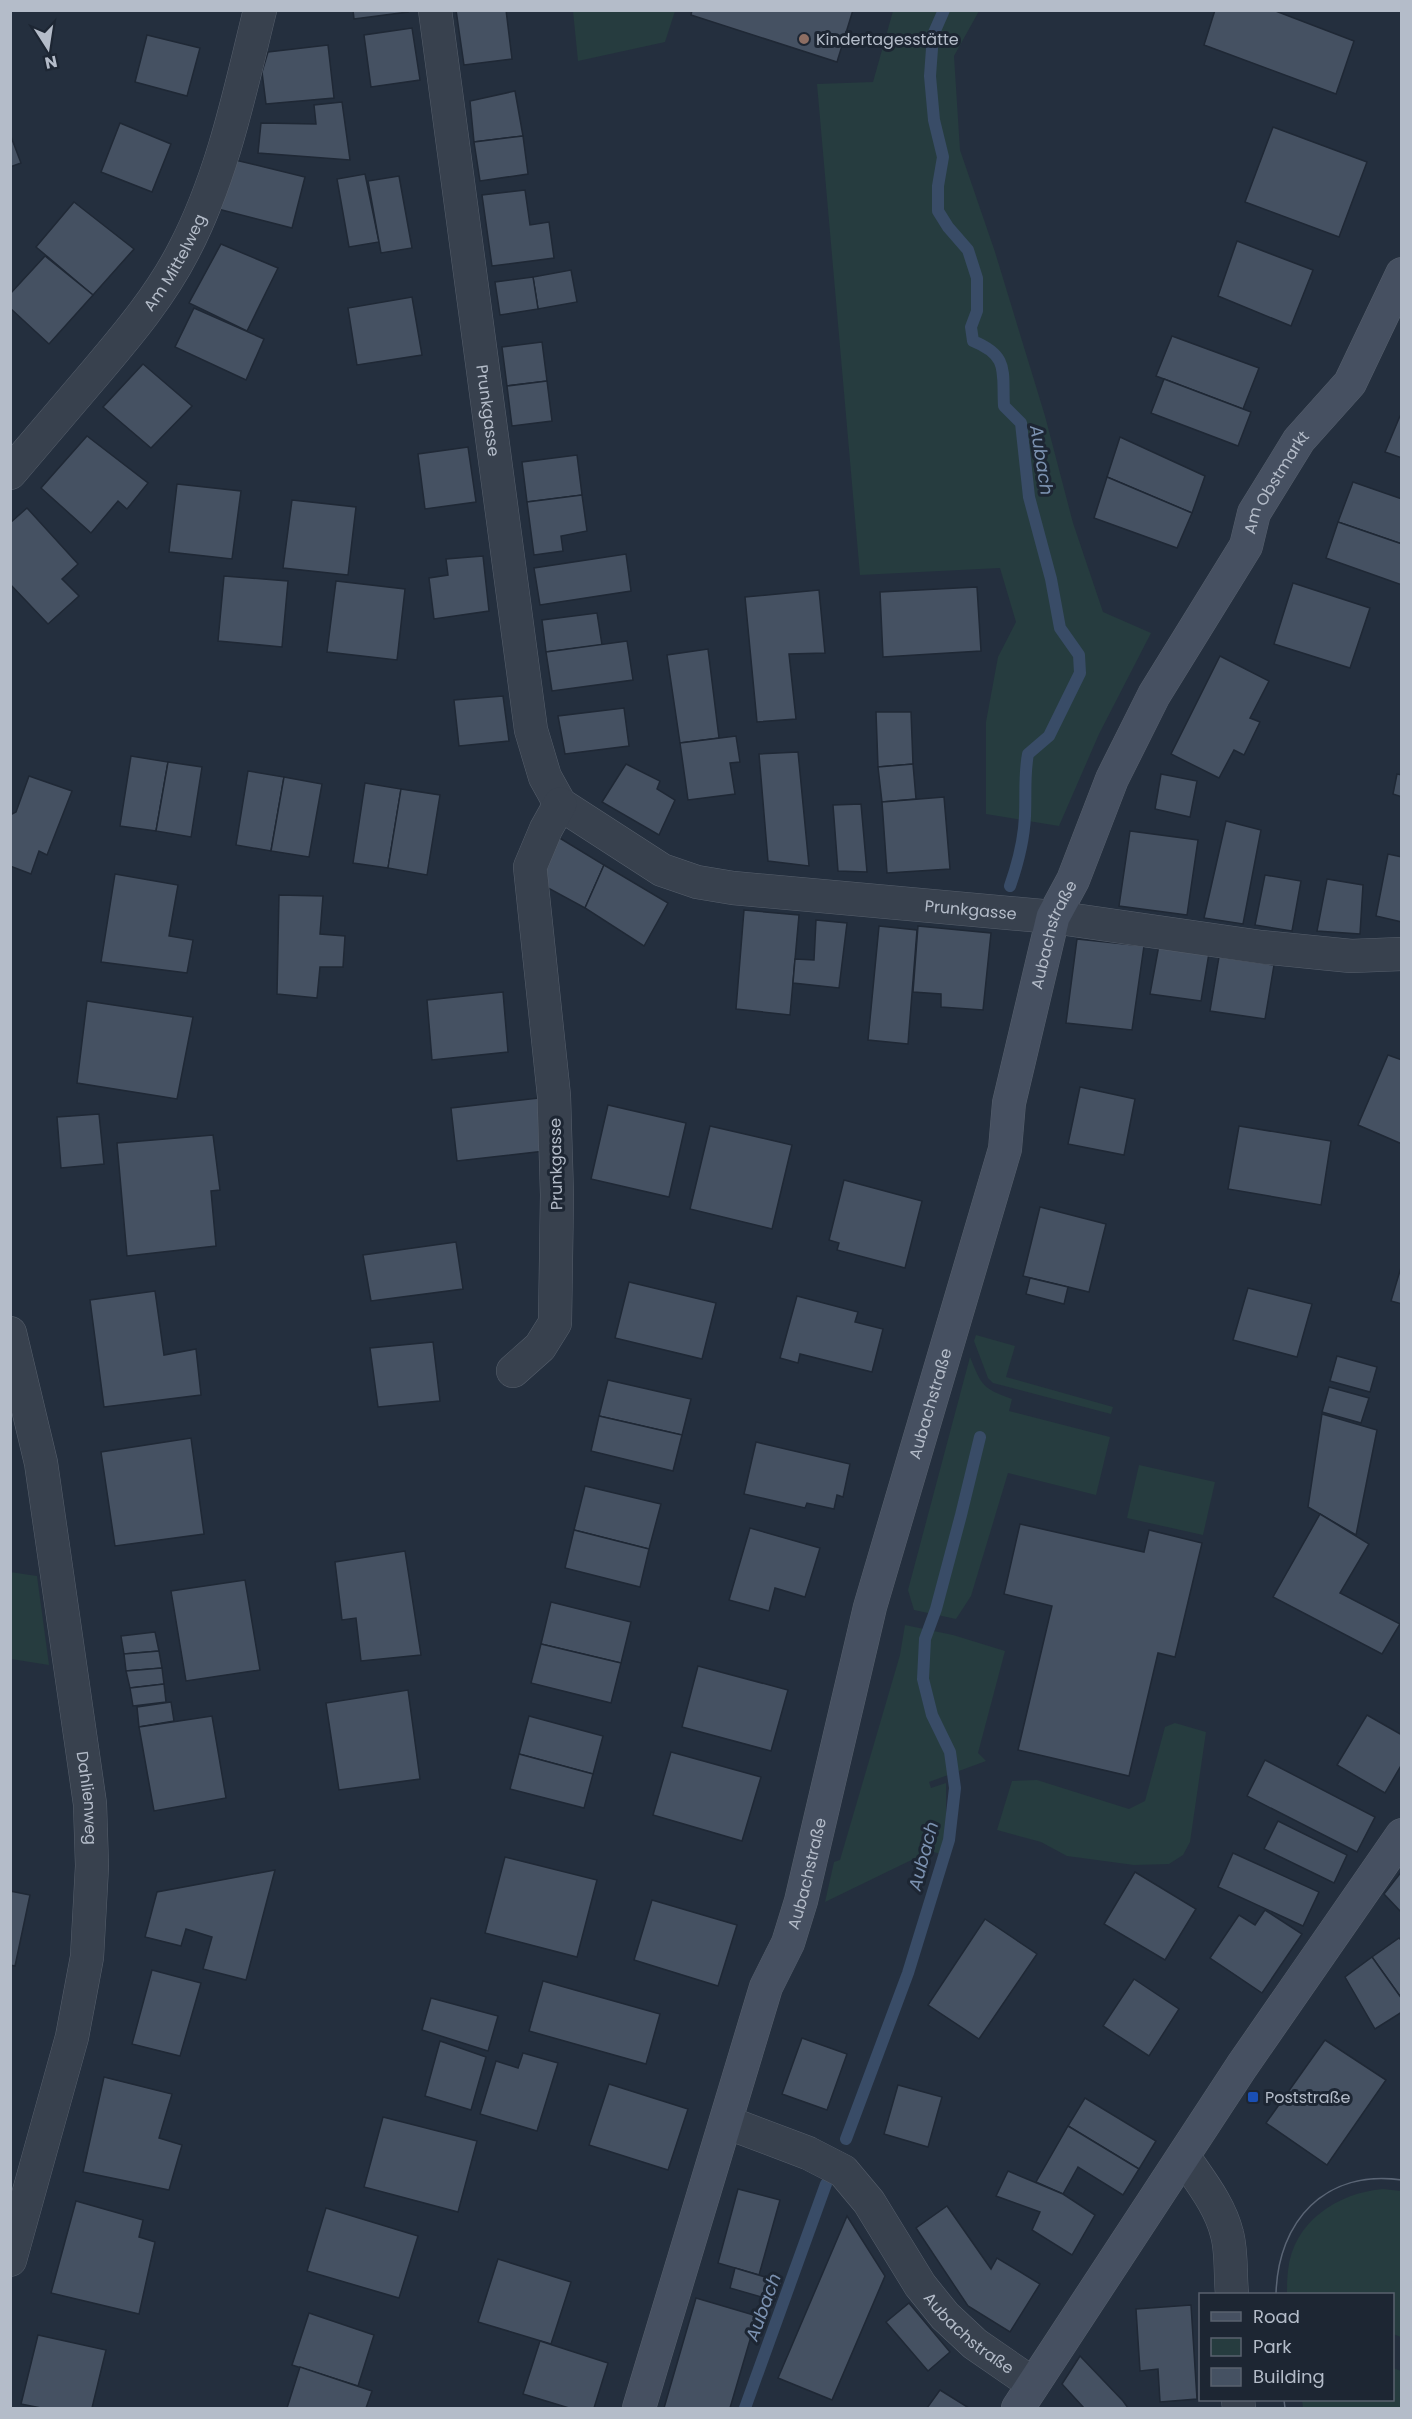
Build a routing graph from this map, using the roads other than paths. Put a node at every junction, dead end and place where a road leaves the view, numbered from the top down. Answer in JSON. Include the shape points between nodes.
{"nodes":[{"id":1,"x":260,"y":10,"type":"edge"},
{"id":2,"x":435,"y":10,"type":"edge"},
{"id":3,"x":1401,"y":274,"type":"edge"},
{"id":4,"x":10,"y":473,"type":"edge"},
{"id":5,"x":1154,"y":694,"type":"joint"},
{"id":6,"x":560,"y":804,"type":"junction"},
{"id":7,"x":1053,"y":917,"type":"junction"},
{"id":8,"x":1401,"y":954,"type":"edge"},
{"id":9,"x":10,"y":1333,"type":"edge"},
{"id":10,"x":513,"y":1371,"type":"dead end"},
{"id":11,"x":1401,"y":1835,"type":"edge"},
{"id":12,"x":726,"y":2122,"type":"junction"},
{"id":13,"x":1184,"y":2157,"type":"junction"},
{"id":14,"x":10,"y":2260,"type":"edge"},
{"id":15,"x":1232,"y":2293,"type":"edge"},
{"id":16,"x":1026,"y":2396,"type":"edge"},
{"id":17,"x":639,"y":2409,"type":"edge"}],
"edges":[{"from":1,"to":4,"type":"street","name":"Am Mittelweg","via":[[234,118],[212,186],[185,249],[132,330]]},
{"from":2,"to":6,"type":"street","name":"Prunkgasse","via":[[531,730],[545,777]]},
{"from":3,"to":5,"type":"main road","name":"Am Obstmarkt","via":[[1350,383],[1299,441],[1254,513],[1246,546]]},
{"from":5,"to":7,"type":"main road","name":"Aubachstraße","via":[[1112,779],[1073,880]]},
{"from":6,"to":7,"type":"street","name":"Prunkgasse","via":[[662,870],[697,882]]},
{"from":6,"to":10,"type":"street","name":"Prunkgasse","via":[[530,867],[554,1096],[555,1323],[540,1347]]},
{"from":7,"to":8,"type":"street","name":"Prunkgasse","via":[[1261,947],[1351,956]]},
{"from":7,"to":12,"type":"main road","name":"Aubachstraße","via":[[1009,1103],[1005,1149],[870,1607],[801,1901],[788,1942],[766,1987]]},
{"from":9,"to":14,"type":"street","name":"Dahlienweg","via":[[41,1463],[90,1804],[92,1866],[87,1957],[72,2037]]},
{"from":11,"to":13,"type":"main road"},
{"from":12,"to":16,"type":"street","name":"Aubachstraße","via":[[808,2153],[843,2171],[869,2202],[920,2285],[945,2316]]},
{"from":12,"to":17,"type":"main road","name":"Aubachstraße"},
{"from":13,"to":15,"type":"street","via":[[1208,2193],[1228,2236]]},
{"from":13,"to":16,"type":"main road"}]}
